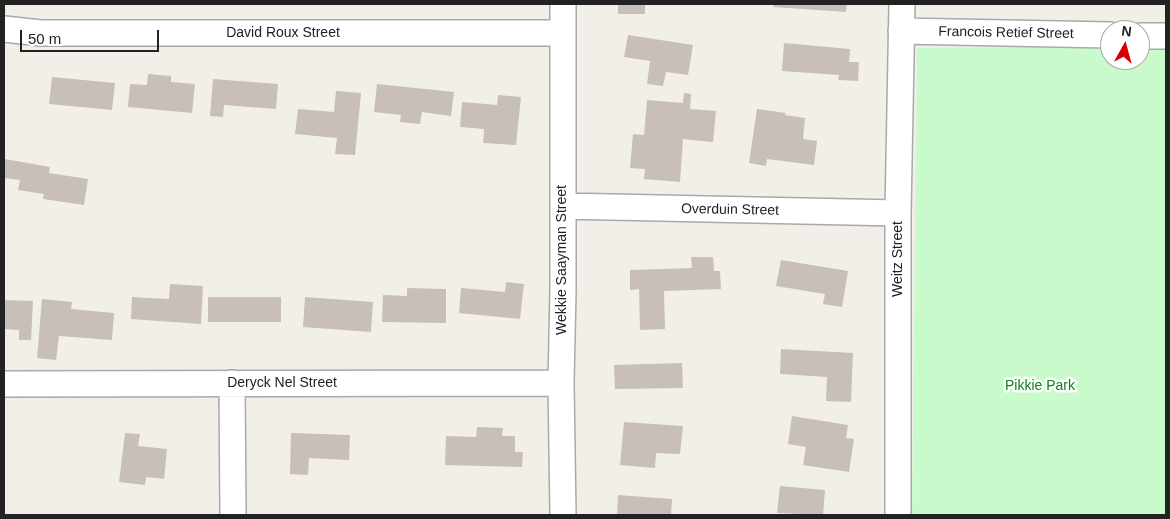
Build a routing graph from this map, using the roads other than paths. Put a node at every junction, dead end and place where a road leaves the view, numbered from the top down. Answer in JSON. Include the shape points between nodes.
{"nodes":[{"id":1,"x":563,"y":4,"type":"edge"},
{"id":2,"x":902,"y":4,"type":"edge"},
{"id":3,"x":4,"y":29,"type":"edge"},
{"id":4,"x":901,"y":31,"type":"junction"},
{"id":5,"x":562,"y":33,"type":"junction"},
{"id":6,"x":1100,"y":35,"type":"edge"},
{"id":7,"x":1150,"y":36,"type":"edge"},
{"id":8,"x":1166,"y":36,"type":"edge"},
{"id":9,"x":563,"y":206,"type":"junction"},
{"id":10,"x":898,"y":213,"type":"junction"},
{"id":11,"x":232,"y":383,"type":"junction"},
{"id":12,"x":561,"y":383,"type":"junction"},
{"id":13,"x":4,"y":384,"type":"edge"},
{"id":14,"x":233,"y":515,"type":"edge"},
{"id":15,"x":563,"y":515,"type":"edge"},
{"id":16,"x":898,"y":515,"type":"edge"}],
"edges":[{"from":1,"to":5,"type":"street","name":"Wekkie Saayman Street"},
{"from":2,"to":4,"type":"street","name":"Weitz Street"},
{"from":3,"to":5,"type":"street","name":"David Roux Street","via":[[41,33]]},
{"from":4,"to":6,"type":"street","name":"Francois Retief Street"},
{"from":4,"to":10,"type":"street","name":"Weitz Street"},
{"from":5,"to":9,"type":"street","name":"Wekkie Saayman Street"},
{"from":7,"to":8,"type":"street"},
{"from":9,"to":10,"type":"street","name":"Overduin Street"},
{"from":9,"to":12,"type":"street","name":"Wekkie Saayman Street"},
{"from":10,"to":16,"type":"street","name":"Weitz Street"},
{"from":11,"to":12,"type":"street","name":"Deryck Nel Street"},
{"from":11,"to":13,"type":"street","name":"Deryck Nel Street"},
{"from":11,"to":14,"type":"street"},
{"from":12,"to":15,"type":"street","name":"Wekkie Saayman Street"}]}
